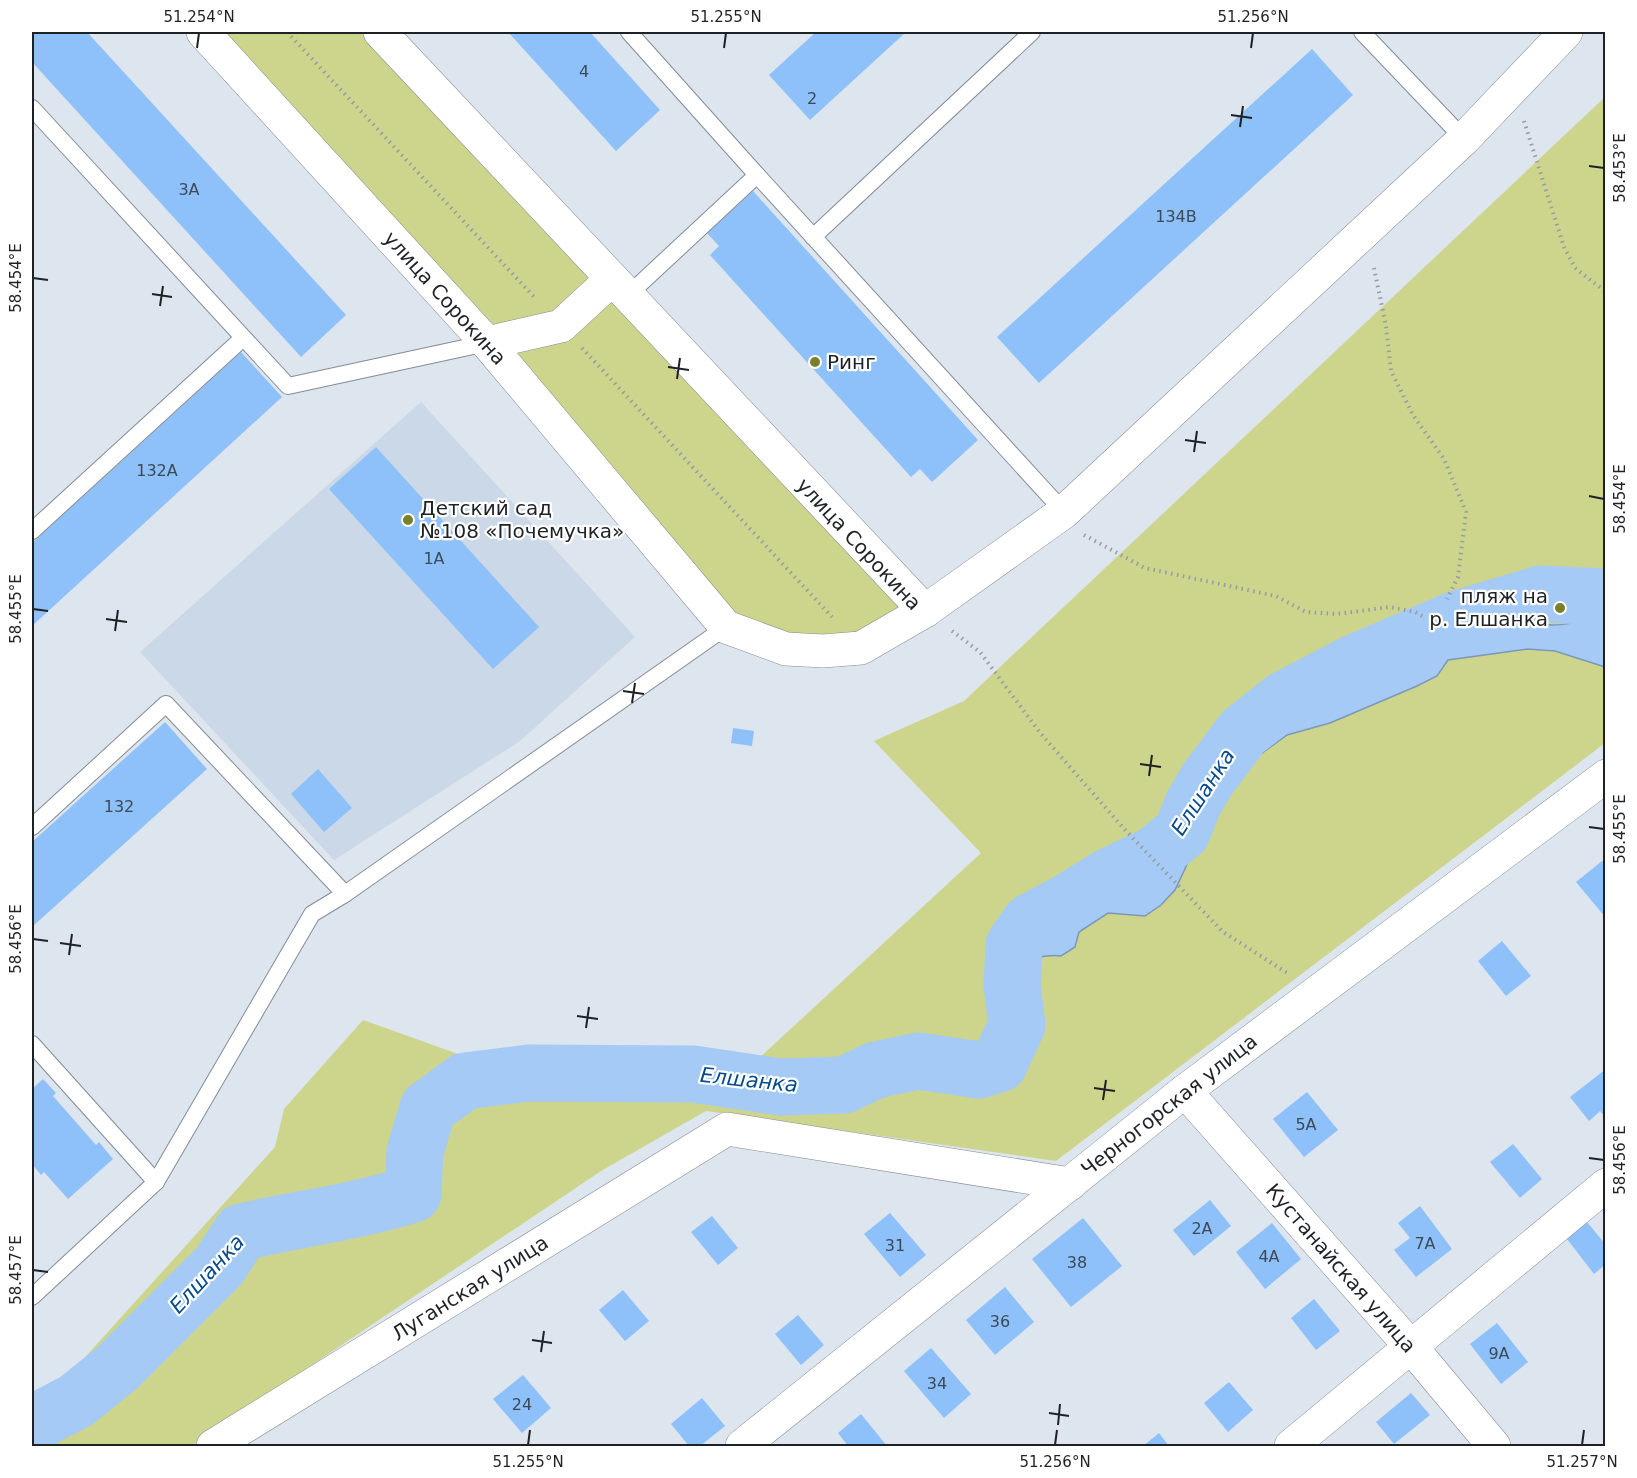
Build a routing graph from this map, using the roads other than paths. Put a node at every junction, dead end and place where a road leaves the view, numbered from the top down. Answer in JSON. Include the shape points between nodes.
{"nodes":[{"id":1,"x":203,"y":32,"type":"edge"},
{"id":2,"x":380,"y":32,"type":"edge"},
{"id":3,"x":629,"y":32,"type":"edge"},
{"id":4,"x":1032,"y":32,"type":"edge"},
{"id":5,"x":1362,"y":32,"type":"edge"},
{"id":6,"x":1566,"y":32,"type":"edge"},
{"id":7,"x":32,"y":108,"type":"edge"},
{"id":8,"x":1464,"y":138,"type":"junction"},
{"id":9,"x":757,"y":175,"type":"junction"},
{"id":10,"x":813,"y":237,"type":"junction"},
{"id":11,"x":619,"y":288,"type":"junction"},
{"id":12,"x":243,"y":338,"type":"junction"},
{"id":13,"x":487,"y":343,"type":"junction"},
{"id":14,"x":1064,"y":512,"type":"junction"},
{"id":15,"x":32,"y":531,"type":"edge"},
{"id":16,"x":925,"y":611,"type":"junction"},
{"id":17,"x":726,"y":627,"type":"junction"},
{"id":18,"x":1605,"y":776,"type":"edge"},
{"id":19,"x":32,"y":827,"type":"edge"},
{"id":20,"x":345,"y":894,"type":"junction"},
{"id":21,"x":32,"y":1044,"type":"edge"},
{"id":22,"x":1185,"y":1091,"type":"junction"},
{"id":23,"x":156,"y":1182,"type":"junction"},
{"id":24,"x":1070,"y":1184,"type":"junction"},
{"id":25,"x":1605,"y":1185,"type":"edge"},
{"id":26,"x":33,"y":1293,"type":"edge"},
{"id":27,"x":1412,"y":1348,"type":"junction"},
{"id":28,"x":213,"y":1446,"type":"edge"},
{"id":29,"x":742,"y":1446,"type":"edge"},
{"id":30,"x":1291,"y":1446,"type":"edge"},
{"id":31,"x":1494,"y":1446,"type":"edge"}],
"edges":[{"from":1,"to":13,"type":"street","name":"улица Сорокина"},
{"from":2,"to":11,"type":"street","name":"улица Сорокина"},
{"from":3,"to":9,"type":"lane"},
{"from":4,"to":10,"type":"lane"},
{"from":5,"to":8,"type":"lane"},
{"from":6,"to":8,"type":"street"},
{"from":7,"to":12,"type":"lane"},
{"from":8,"to":14,"type":"street"},
{"from":9,"to":10,"type":"lane"},
{"from":9,"to":11,"type":"lane"},
{"from":10,"to":14,"type":"lane"},
{"from":11,"to":13,"type":"street","via":[[561,326]]},
{"from":11,"to":16,"type":"street","name":"улица Сорокина"},
{"from":12,"to":13,"type":"lane","via":[[288,386]]},
{"from":12,"to":15,"type":"lane"},
{"from":13,"to":17,"type":"street","name":"улица Сорокина"},
{"from":14,"to":16,"type":"street"},
{"from":16,"to":17,"type":"street","name":"улица Сорокина","via":[[861,648],[786,649]]},
{"from":17,"to":20,"type":"lane"},
{"from":18,"to":22,"type":"street","name":"Черногорская улица"},
{"from":19,"to":20,"type":"lane","via":[[166,704]]},
{"from":20,"to":23,"type":"lane","via":[[312,914]]},
{"from":21,"to":23,"type":"lane"},
{"from":22,"to":24,"type":"street","name":"Черногорская улица"},
{"from":22,"to":27,"type":"street","name":"Кустанайская улица"},
{"from":23,"to":26,"type":"lane"},
{"from":24,"to":28,"type":"street","name":"Луганская улица","via":[[727,1129]]},
{"from":24,"to":29,"type":"street","name":"Черногорская улица"},
{"from":25,"to":27,"type":"street"},
{"from":27,"to":30,"type":"street"},
{"from":27,"to":31,"type":"street","name":"Кустанайская улица"}]}
